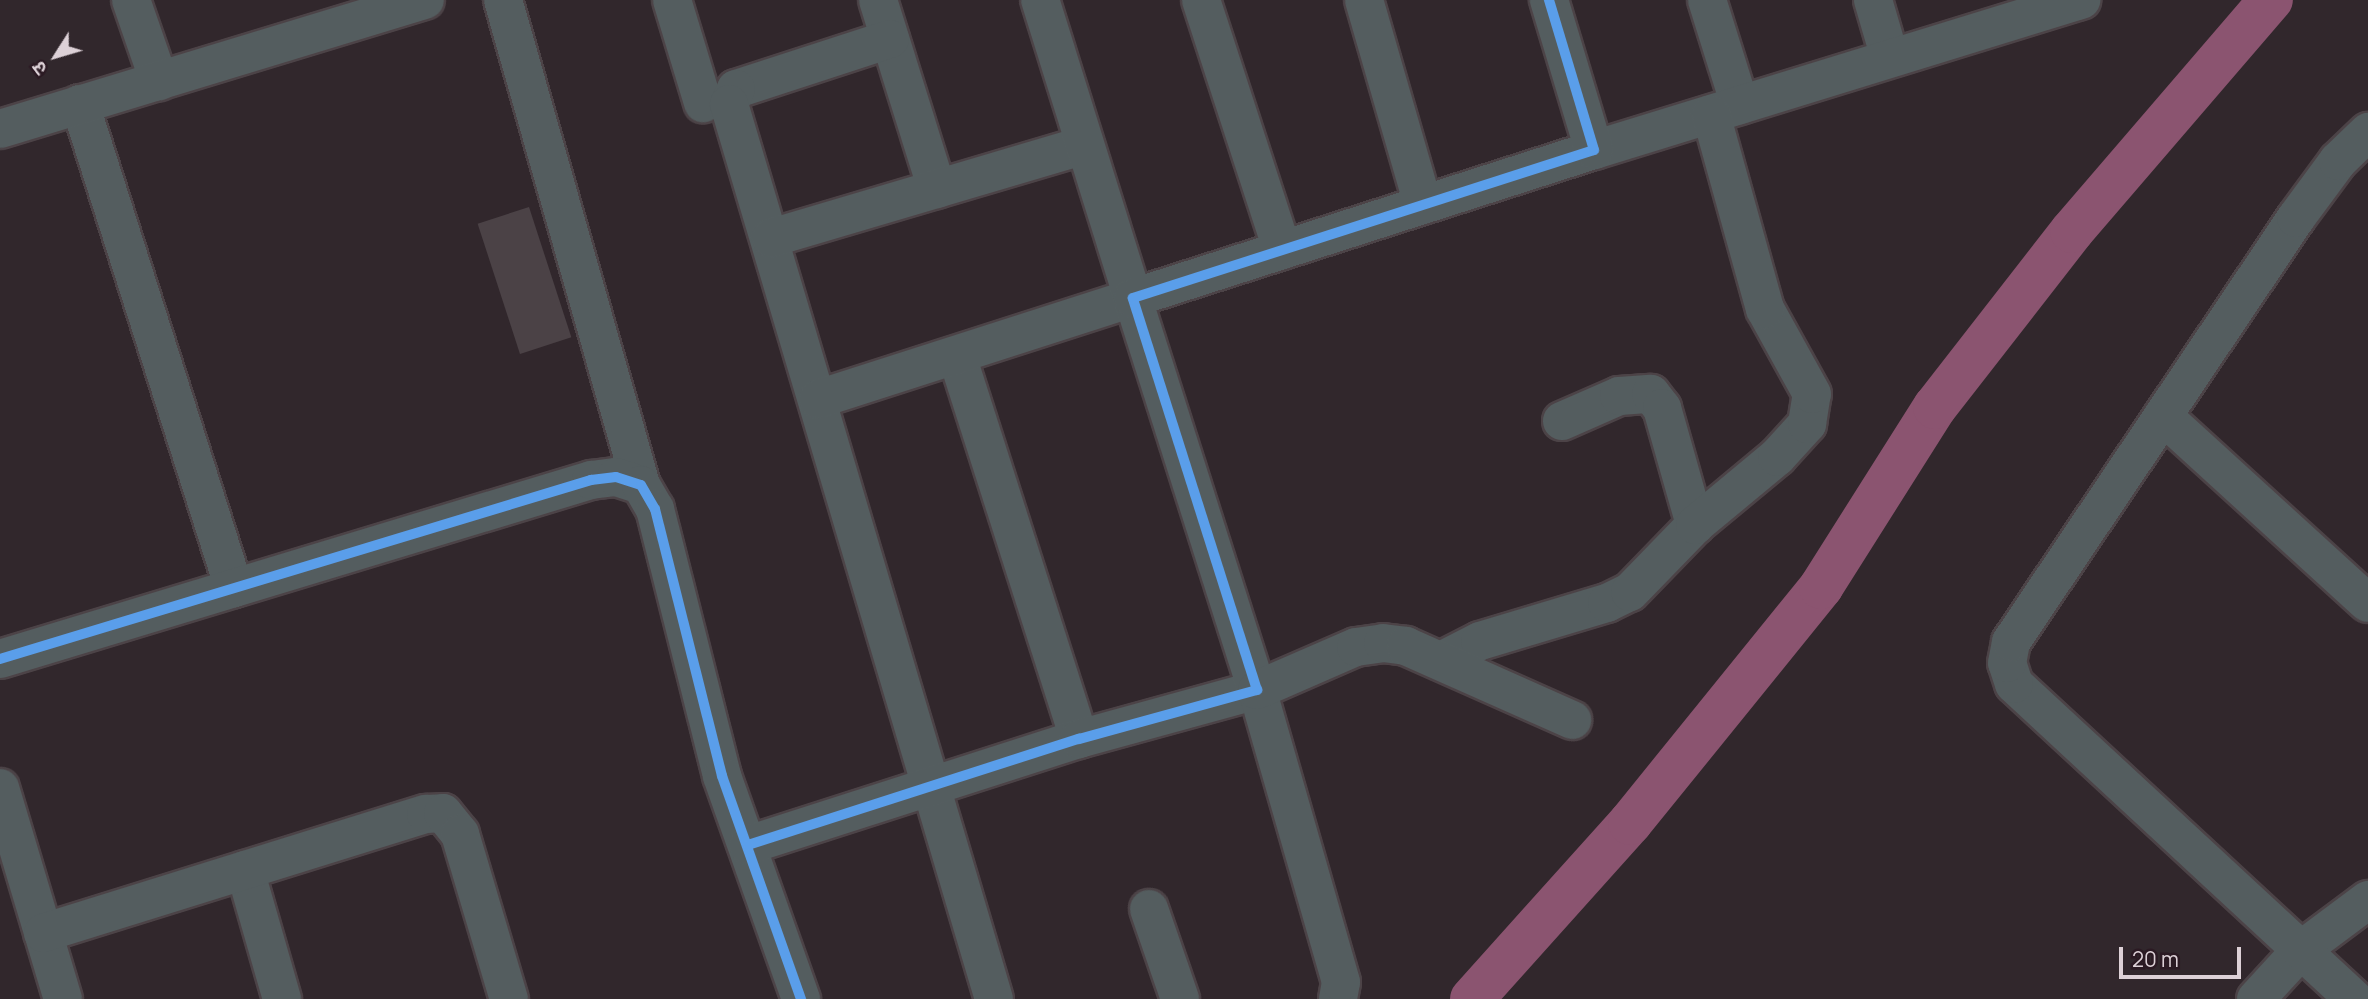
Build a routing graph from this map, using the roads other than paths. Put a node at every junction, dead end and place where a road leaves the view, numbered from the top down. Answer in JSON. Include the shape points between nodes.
{"nodes":[{"id":1,"x":131,"y":0,"type":"edge"},
{"id":2,"x":425,"y":0,"type":"edge"},
{"id":3,"x":503,"y":0,"type":"edge"},
{"id":4,"x":672,"y":0,"type":"edge"},
{"id":5,"x":878,"y":0,"type":"edge"},
{"id":6,"x":1040,"y":0,"type":"edge"},
{"id":7,"x":1201,"y":0,"type":"edge"},
{"id":8,"x":1364,"y":0,"type":"edge"},
{"id":9,"x":1549,"y":0,"type":"edge"},
{"id":10,"x":1707,"y":0,"type":"edge"},
{"id":11,"x":1873,"y":0,"type":"edge"},
{"id":12,"x":2059,"y":3,"type":"edge"},
{"id":13,"x":317,"y":15,"type":"edge"},
{"id":14,"x":890,"y":39,"type":"junction"},
{"id":15,"x":1891,"y":58,"type":"junction"},
{"id":16,"x":159,"y":81,"type":"junction"},
{"id":17,"x":703,"y":103,"type":"dead end"},
{"id":18,"x":80,"y":104,"type":"junction"},
{"id":19,"x":1725,"y":110,"type":"junction"},
{"id":20,"x":0,"y":129,"type":"edge"},
{"id":21,"x":2365,"y":143,"type":"edge"},
{"id":22,"x":1085,"y":145,"type":"junction"},
{"id":23,"x":1594,"y":150,"type":"junction"},
{"id":24,"x":936,"y":189,"type":"junction"},
{"id":25,"x":1423,"y":205,"type":"junction"},
{"id":26,"x":771,"y":238,"type":"junction"},
{"id":27,"x":1282,"y":250,"type":"junction"},
{"id":28,"x":1133,"y":298,"type":"junction"},
{"id":29,"x":957,"y":356,"type":"junction"},
{"id":30,"x":818,"y":399,"type":"junction"},
{"id":31,"x":2163,"y":416,"type":"junction"},
{"id":32,"x":1562,"y":421,"type":"dead end"},
{"id":33,"x":641,"y":485,"type":"junction"},
{"id":34,"x":1695,"y":525,"type":"junction"},
{"id":35,"x":234,"y":588,"type":"junction"},
{"id":36,"x":2368,"y":603,"type":"edge"},
{"id":37,"x":0,"y":659,"type":"edge"},
{"id":38,"x":1441,"y":662,"type":"junction"},
{"id":39,"x":1257,"y":690,"type":"junction"},
{"id":40,"x":1572,"y":720,"type":"dead end"},
{"id":41,"x":1079,"y":739,"type":"junction"},
{"id":42,"x":931,"y":786,"type":"junction"},
{"id":43,"x":0,"y":788,"type":"edge"},
{"id":44,"x":748,"y":845,"type":"junction"},
{"id":45,"x":11,"y":864,"type":"edge"},
{"id":46,"x":245,"y":870,"type":"junction"},
{"id":47,"x":2368,"y":900,"type":"edge"},
{"id":48,"x":1149,"y":909,"type":"dead end"},
{"id":49,"x":43,"y":933,"type":"junction"},
{"id":50,"x":2301,"y":950,"type":"junction"},
{"id":51,"x":62,"y":999,"type":"edge"},
{"id":52,"x":282,"y":999,"type":"edge"},
{"id":53,"x":509,"y":999,"type":"edge"},
{"id":54,"x":800,"y":999,"type":"edge"},
{"id":55,"x":994,"y":999,"type":"edge"},
{"id":56,"x":1180,"y":999,"type":"edge"},
{"id":57,"x":1338,"y":999,"type":"edge"},
{"id":58,"x":2256,"y":999,"type":"edge"},
{"id":59,"x":2354,"y":999,"type":"edge"}],
"edges":[{"from":1,"to":16,"type":"street"},
{"from":2,"to":13,"type":"street"},
{"from":3,"to":33,"type":"street"},
{"from":4,"to":17,"type":"street"},
{"from":5,"to":14,"type":"street"},
{"from":6,"to":22,"type":"street"},
{"from":7,"to":27,"type":"street"},
{"from":8,"to":25,"type":"street"},
{"from":9,"to":23,"type":"street"},
{"from":10,"to":19,"type":"street"},
{"from":11,"to":15,"type":"street"},
{"from":12,"to":15,"type":"street"},
{"from":13,"to":16,"type":"street"},
{"from":14,"to":24,"type":"street"},
{"from":14,"to":26,"type":"street","via":[[736,89],[731,95],[729,104]]},
{"from":15,"to":19,"type":"street"},
{"from":16,"to":18,"type":"street"},
{"from":18,"to":20,"type":"street"},
{"from":18,"to":35,"type":"street"},
{"from":19,"to":23,"type":"street"},
{"from":19,"to":34,"type":"street","via":[[1756,283],[1773,328],[1812,394],[1812,410],[1807,424],[1777,457]]},
{"from":21,"to":31,"type":"street","via":[[2338,161]]},
{"from":22,"to":24,"type":"street"},
{"from":22,"to":28,"type":"street"},
{"from":23,"to":25,"type":"street"},
{"from":24,"to":26,"type":"street"},
{"from":25,"to":27,"type":"street"},
{"from":26,"to":30,"type":"street"},
{"from":27,"to":28,"type":"street"},
{"from":28,"to":29,"type":"street"},
{"from":28,"to":39,"type":"street"},
{"from":29,"to":30,"type":"street"},
{"from":29,"to":41,"type":"street"},
{"from":30,"to":42,"type":"street"},
{"from":31,"to":36,"type":"street"},
{"from":31,"to":50,"type":"street","via":[[2011,642],[2007,663],[2014,684]]},
{"from":32,"to":34,"type":"street","via":[[1619,396],[1651,394],[1662,408]]},
{"from":33,"to":35,"type":"street","via":[[616,477],[591,480]]},
{"from":33,"to":44,"type":"street","via":[[655,509],[722,776]]},
{"from":34,"to":38,"type":"street","via":[[1630,592],[1480,641]]},
{"from":35,"to":37,"type":"street"},
{"from":38,"to":39,"type":"street","via":[[1406,646],[1370,645]]},
{"from":38,"to":40,"type":"street"},
{"from":39,"to":41,"type":"street"},
{"from":39,"to":57,"type":"street","via":[[1341,982]]},
{"from":41,"to":42,"type":"street"},
{"from":42,"to":44,"type":"street"},
{"from":42,"to":55,"type":"street"},
{"from":43,"to":45,"type":"street"},
{"from":44,"to":54,"type":"street"},
{"from":45,"to":49,"type":"street"},
{"from":46,"to":49,"type":"street"},
{"from":46,"to":52,"type":"street"},
{"from":46,"to":53,"type":"street","via":[[426,814],[443,813],[460,834]]},
{"from":47,"to":50,"type":"street"},
{"from":48,"to":56,"type":"street"},
{"from":49,"to":51,"type":"street"},
{"from":50,"to":58,"type":"street"},
{"from":50,"to":59,"type":"street"}]}
